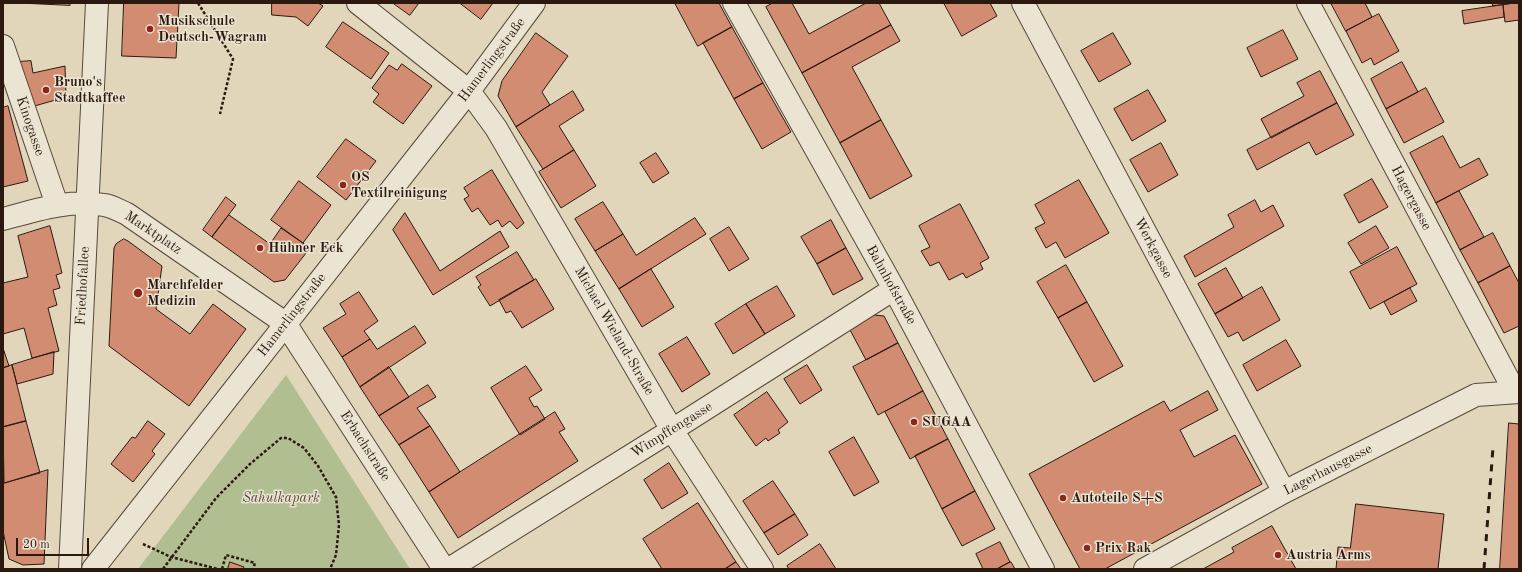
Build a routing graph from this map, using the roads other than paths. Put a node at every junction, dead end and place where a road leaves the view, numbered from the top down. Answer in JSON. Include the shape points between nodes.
{"nodes":[{"id":1,"x":97,"y":3,"type":"edge"},
{"id":2,"x":358,"y":3,"type":"edge"},
{"id":3,"x":534,"y":3,"type":"edge"},
{"id":4,"x":734,"y":3,"type":"edge"},
{"id":5,"x":1023,"y":3,"type":"edge"},
{"id":6,"x":1308,"y":3,"type":"edge"},
{"id":7,"x":3,"y":46,"type":"edge"},
{"id":8,"x":469,"y":91,"type":"junction"},
{"id":9,"x":87,"y":204,"type":"junction"},
{"id":10,"x":57,"y":205,"type":"junction"},
{"id":11,"x":3,"y":219,"type":"edge"},
{"id":12,"x":894,"y":289,"type":"junction"},
{"id":13,"x":285,"y":324,"type":"junction"},
{"id":14,"x":1517,"y":392,"type":"edge"},
{"id":15,"x":672,"y":430,"type":"junction"},
{"id":16,"x":1284,"y":492,"type":"junction"},
{"id":17,"x":70,"y":569,"type":"edge"},
{"id":18,"x":93,"y":569,"type":"edge"},
{"id":19,"x":444,"y":569,"type":"edge"},
{"id":20,"x":449,"y":569,"type":"edge"},
{"id":21,"x":762,"y":569,"type":"edge"},
{"id":22,"x":1043,"y":569,"type":"edge"},
{"id":23,"x":1145,"y":569,"type":"edge"}],
"edges":[{"from":1,"to":9,"type":"street","name":"Friedhofallee"},
{"from":2,"to":8,"type":"street","name":"Michael Wieland-Straße"},
{"from":3,"to":8,"type":"street","name":"Hamerlingstraße"},
{"from":4,"to":12,"type":"street","name":"Bahnhofstraße"},
{"from":5,"to":16,"type":"street","name":"Werkgasse"},
{"from":6,"to":14,"type":"street","name":"Hagergasse"},
{"from":7,"to":10,"type":"street","name":"Kinogasse"},
{"from":8,"to":13,"type":"street","name":"Hamerlingstraße"},
{"from":8,"to":15,"type":"street","name":"Michael Wieland-Straße","via":[[496,128]]},
{"from":9,"to":10,"type":"street","name":"Marktplatz"},
{"from":9,"to":13,"type":"street","name":"Marktplatz","via":[[106,205],[127,214]]},
{"from":9,"to":17,"type":"street","name":"Friedhofallee"},
{"from":10,"to":11,"type":"street","name":"Marktplatz"},
{"from":12,"to":15,"type":"street","name":"Wimpffengasse"},
{"from":12,"to":22,"type":"street","name":"Bahnhofstraße"},
{"from":13,"to":18,"type":"street","name":"Hamerlingstraße"},
{"from":13,"to":19,"type":"street","name":"Erbachstraße"},
{"from":14,"to":16,"type":"street","name":"Lagerhausgasse","via":[[1476,395]]},
{"from":15,"to":20,"type":"street","name":"Wimpffengasse"},
{"from":15,"to":21,"type":"street","name":"Michael Wieland-Straße"},
{"from":16,"to":23,"type":"street","name":"Lagerhausgasse"}]}
